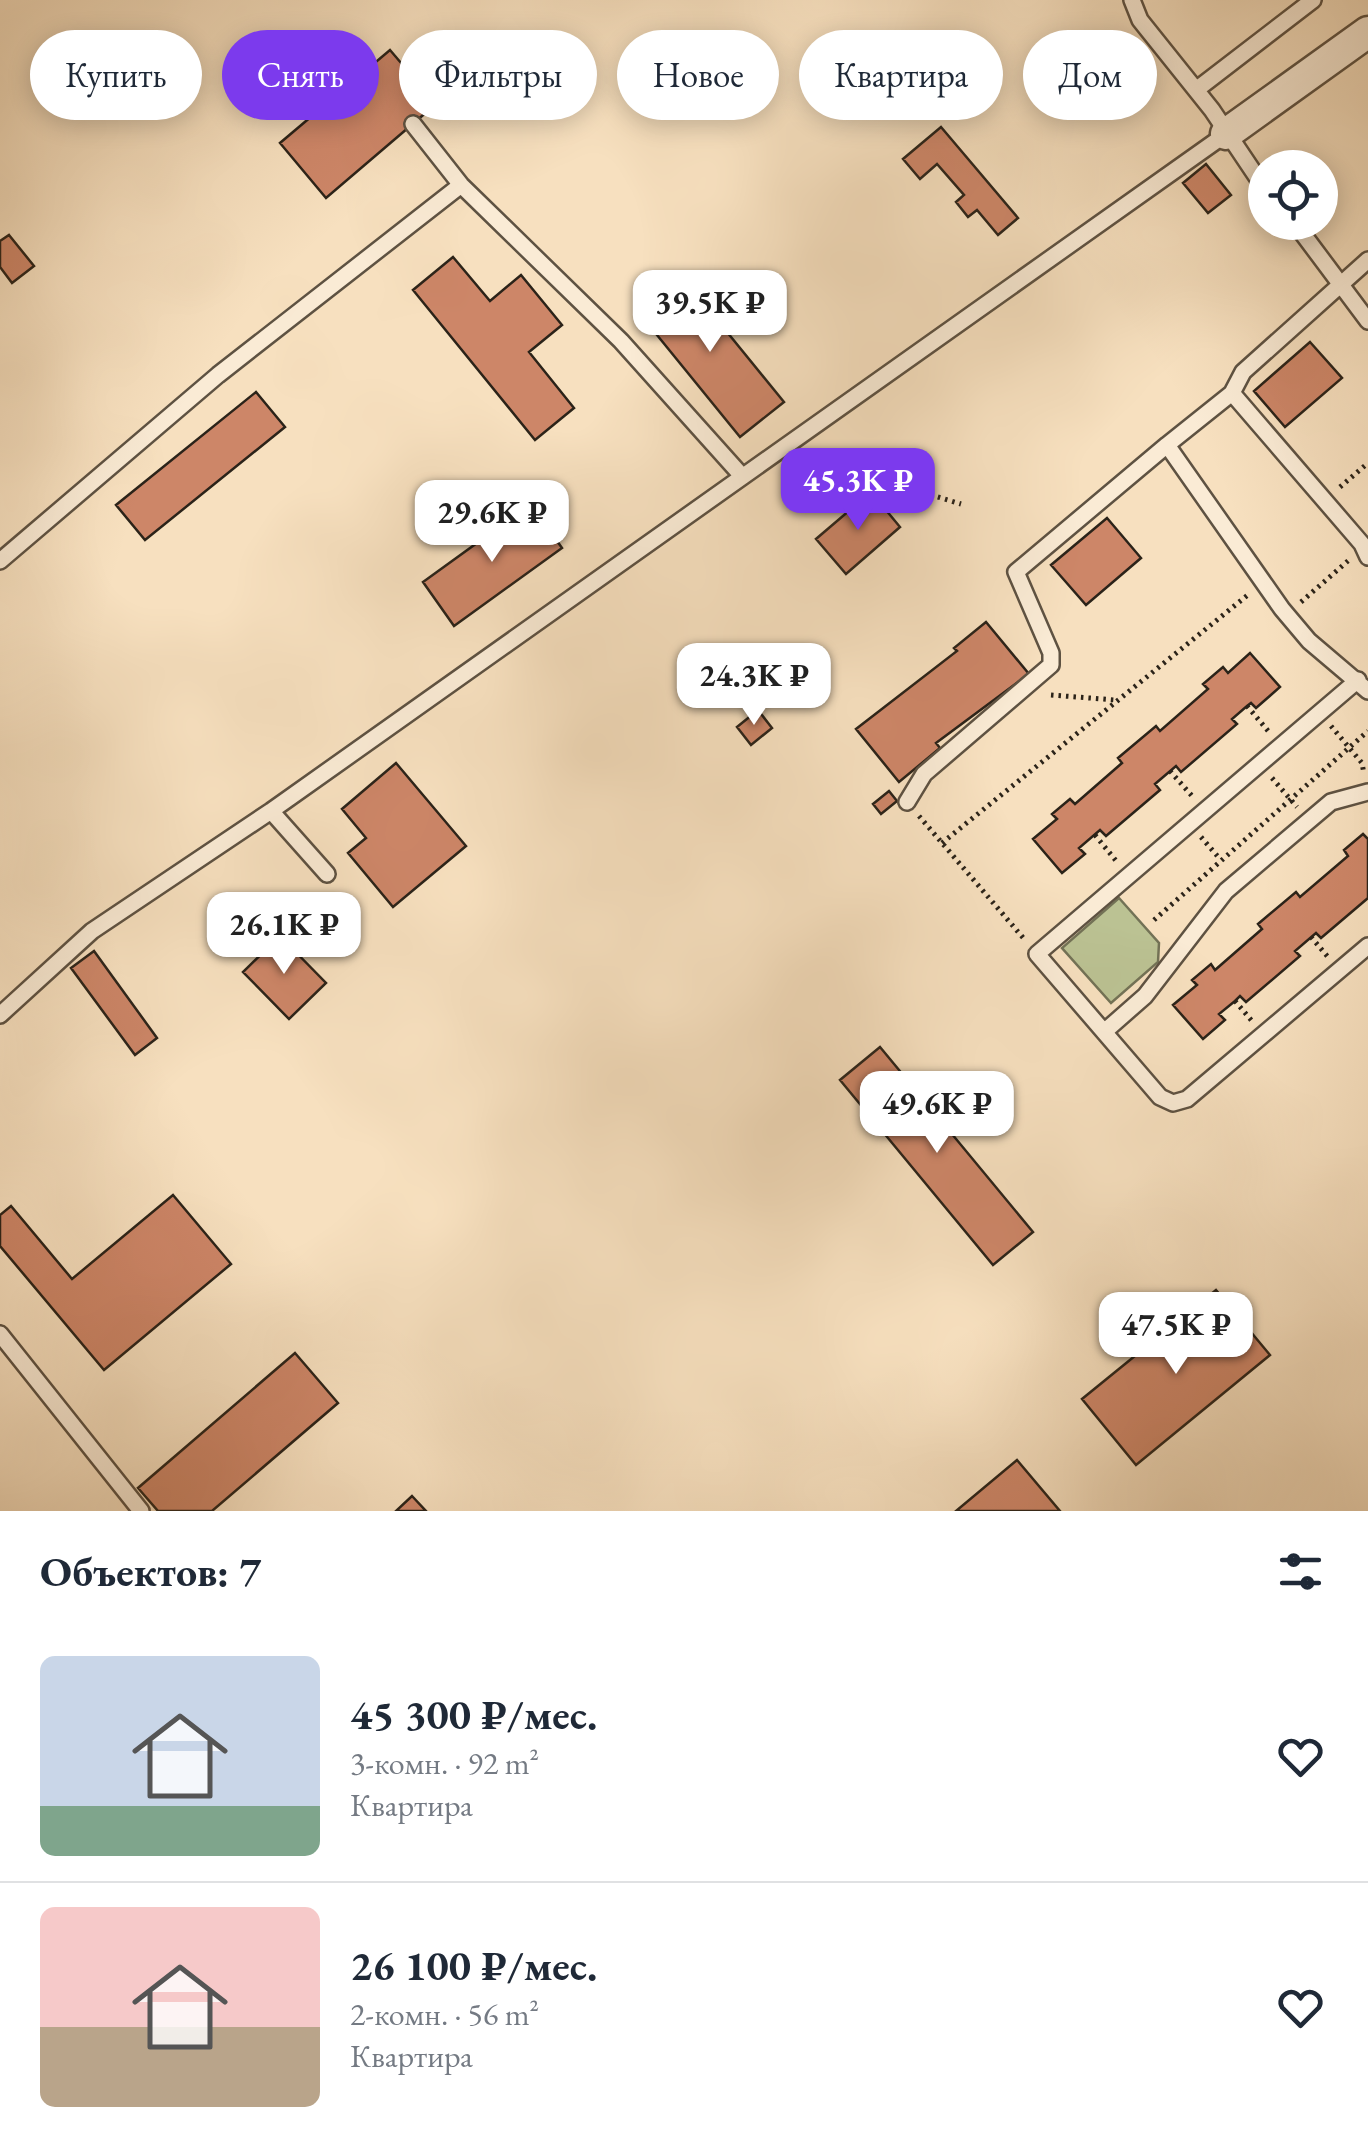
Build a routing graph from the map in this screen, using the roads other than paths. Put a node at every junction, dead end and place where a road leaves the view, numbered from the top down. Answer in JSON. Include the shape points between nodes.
{"nodes":[{"id":1,"x":1132,"y":0,"type":"edge"},
{"id":2,"x":1313,"y":0,"type":"edge"},
{"id":3,"x":1368,"y":32,"type":"edge"},
{"id":4,"x":1196,"y":90,"type":"junction"},
{"id":5,"x":413,"y":124,"type":"dead end"},
{"id":6,"x":1226,"y":134,"type":"junction"},
{"id":7,"x":1248,"y":165,"type":"edge"},
{"id":8,"x":461,"y":185,"type":"junction"},
{"id":9,"x":1308,"y":240,"type":"edge"},
{"id":10,"x":1368,"y":260,"type":"edge"},
{"id":11,"x":1342,"y":285,"type":"junction"},
{"id":12,"x":1368,"y":321,"type":"edge"},
{"id":13,"x":1232,"y":393,"type":"junction"},
{"id":14,"x":1167,"y":445,"type":"junction"},
{"id":15,"x":742,"y":476,"type":"junction"},
{"id":16,"x":1365,"y":546,"type":"edge"},
{"id":17,"x":0,"y":562,"type":"edge"},
{"id":18,"x":1363,"y":685,"type":"edge"},
{"id":19,"x":1367,"y":792,"type":"edge"},
{"id":20,"x":907,"y":802,"type":"road end"},
{"id":21,"x":271,"y":811,"type":"junction"},
{"id":22,"x":327,"y":874,"type":"dead end"},
{"id":23,"x":1368,"y":946,"type":"edge"},
{"id":24,"x":0,"y":1015,"type":"edge"},
{"id":25,"x":1104,"y":1032,"type":"junction"},
{"id":26,"x":0,"y":1334,"type":"edge"},
{"id":27,"x":136,"y":1509,"type":"edge"}],
"edges":[{"from":1,"to":4,"type":"lane","via":[[1140,20]]},
{"from":2,"to":4,"type":"lane"},
{"from":3,"to":6,"type":"street"},
{"from":4,"to":6,"type":"lane"},
{"from":5,"to":8,"type":"lane"},
{"from":6,"to":7,"type":"lane"},
{"from":6,"to":15,"type":"lane"},
{"from":8,"to":15,"type":"lane","via":[[621,341]]},
{"from":8,"to":17,"type":"lane","via":[[218,374]]},
{"from":9,"to":11,"type":"lane"},
{"from":10,"to":11,"type":"lane"},
{"from":11,"to":12,"type":"lane"},
{"from":11,"to":13,"type":"lane","via":[[1243,372]]},
{"from":13,"to":14,"type":"lane"},
{"from":13,"to":16,"type":"lane"},
{"from":14,"to":18,"type":"lane","via":[[1287,614]]},
{"from":14,"to":20,"type":"lane","via":[[1016,572],[1051,654],[1045,675],[924,774]]},
{"from":15,"to":21,"type":"lane"},
{"from":18,"to":25,"type":"lane","via":[[1319,713],[1037,954]]},
{"from":19,"to":25,"type":"lane","via":[[1331,802],[1238,880],[1145,996]]},
{"from":21,"to":22,"type":"lane"},
{"from":21,"to":24,"type":"lane","via":[[92,932]]},
{"from":23,"to":25,"type":"lane","via":[[1187,1100],[1160,1098]]},
{"from":26,"to":27,"type":"lane"}]}
